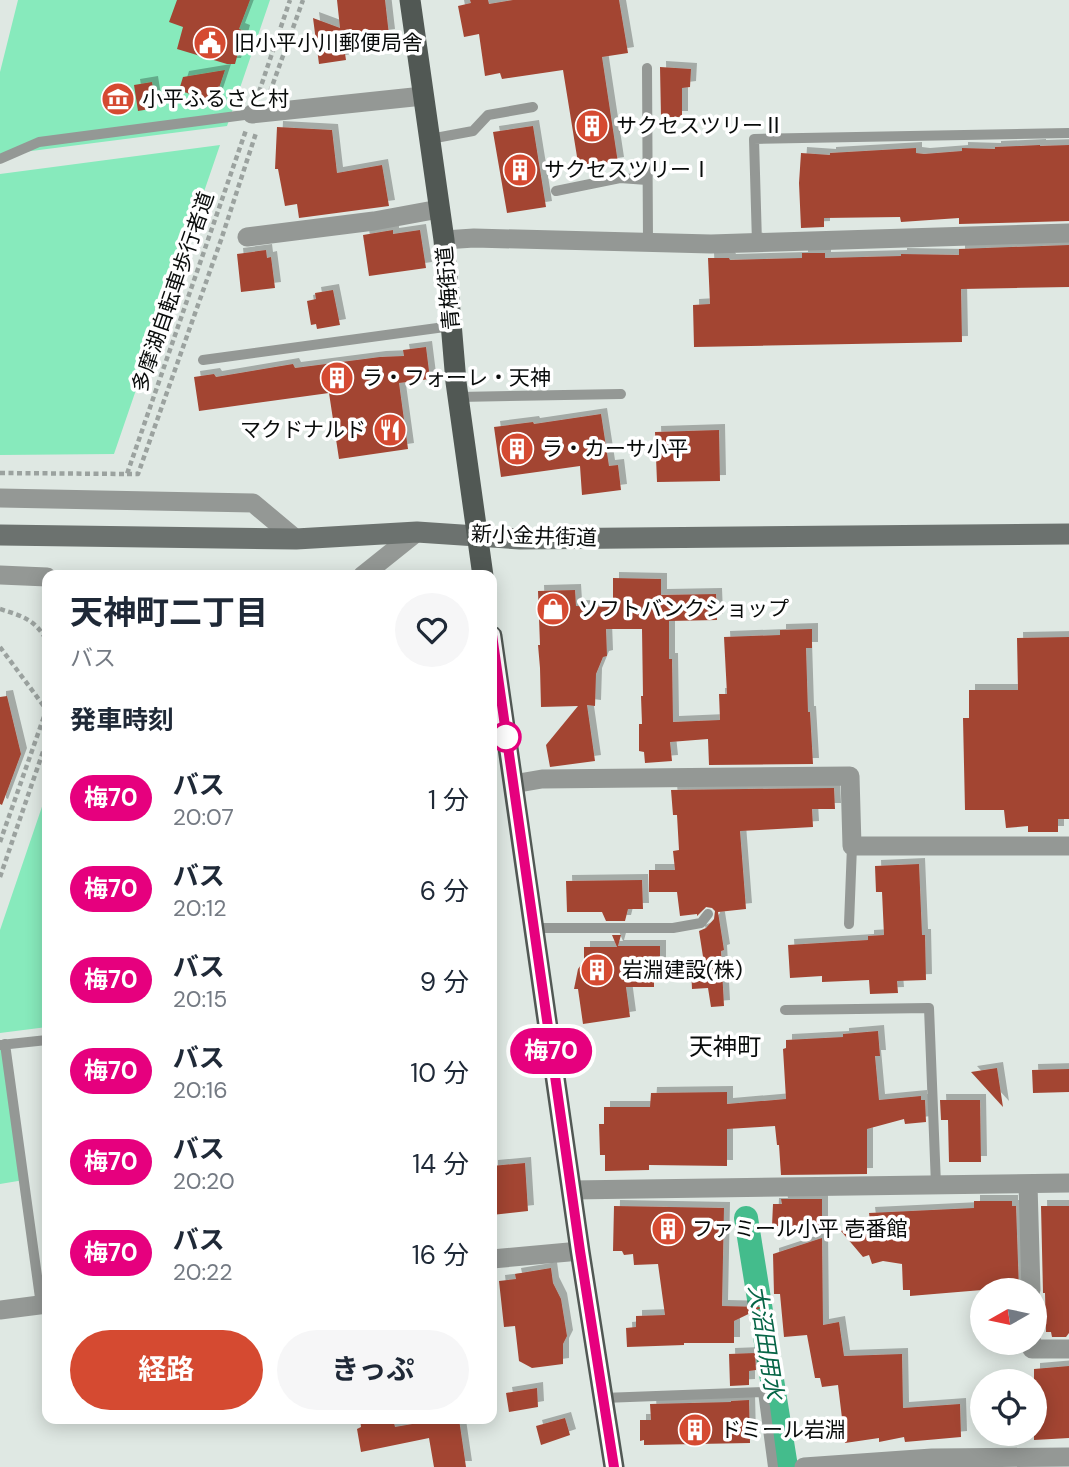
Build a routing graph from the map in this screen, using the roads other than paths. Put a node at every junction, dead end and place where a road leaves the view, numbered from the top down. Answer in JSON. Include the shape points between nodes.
{"nodes":[{"id":1,"x":410,"y":0,"type":"edge"},
{"id":2,"x":647,"y":68,"type":"dead end"},
{"id":3,"x":423,"y":96,"type":"junction"},
{"id":4,"x":533,"y":107,"type":"dead end"},
{"id":5,"x":257,"y":114,"type":"joint"},
{"id":6,"x":1069,"y":133,"type":"edge"},
{"id":7,"x":429,"y":139,"type":"junction"},
{"id":8,"x":0,"y":159,"type":"edge"},
{"id":9,"x":647,"y":180,"type":"junction"},
{"id":10,"x":556,"y":191,"type":"dead end"},
{"id":11,"x":439,"y":209,"type":"junction"},
{"id":12,"x":1069,"y":233,"type":"edge"},
{"id":13,"x":247,"y":237,"type":"dead end"},
{"id":14,"x":444,"y":240,"type":"junction"},
{"id":15,"x":648,"y":242,"type":"junction"},
{"id":16,"x":757,"y":243,"type":"junction"},
{"id":17,"x":452,"y":326,"type":"junction"},
{"id":18,"x":202,"y":360,"type":"dead end"},
{"id":19,"x":621,"y":394,"type":"dead end"},
{"id":20,"x":458,"y":397,"type":"junction"},
{"id":21,"x":0,"y":498,"type":"edge"},
{"id":22,"x":417,"y":532,"type":"junction"},
{"id":23,"x":1069,"y":534,"type":"edge"},
{"id":24,"x":0,"y":535,"type":"edge"},
{"id":25,"x":477,"y":535,"type":"junction"},
{"id":26,"x":296,"y":539,"type":"junction"},
{"id":27,"x":370,"y":570,"type":"edge"},
{"id":28,"x":482,"y":570,"type":"edge"},
{"id":29,"x":0,"y":575,"type":"edge"},
{"id":30,"x":42,"y":577,"type":"edge"},
{"id":31,"x":497,"y":671,"type":"edge"},
{"id":32,"x":513,"y":784,"type":"junction"},
{"id":33,"x":852,"y":846,"type":"junction"},
{"id":34,"x":1069,"y":846,"type":"edge"},
{"id":35,"x":708,"y":914,"type":"dead end"},
{"id":36,"x":849,"y":924,"type":"dead end"},
{"id":37,"x":535,"y":928,"type":"junction"},
{"id":38,"x":785,"y":1010,"type":"dead end"},
{"id":39,"x":42,"y":1041,"type":"edge"},
{"id":40,"x":2,"y":1045,"type":"edge"},
{"id":41,"x":1069,"y":1183,"type":"edge"},
{"id":42,"x":1028,"y":1184,"type":"junction"},
{"id":43,"x":936,"y":1185,"type":"junction"},
{"id":44,"x":571,"y":1190,"type":"junction"},
{"id":45,"x":580,"y":1251,"type":"junction"},
{"id":46,"x":497,"y":1259,"type":"edge"},
{"id":47,"x":1031,"y":1278,"type":"edge"},
{"id":48,"x":42,"y":1293,"type":"edge"},
{"id":49,"x":42,"y":1305,"type":"edge"},
{"id":50,"x":0,"y":1310,"type":"edge"},
{"id":51,"x":1047,"y":1349,"type":"edge"},
{"id":52,"x":1069,"y":1349,"type":"edge"},
{"id":53,"x":603,"y":1398,"type":"junction"},
{"id":54,"x":1069,"y":1457,"type":"edge"},
{"id":55,"x":614,"y":1467,"type":"edge"},
{"id":56,"x":773,"y":1467,"type":"edge"},
{"id":57,"x":804,"y":1467,"type":"edge"}],
"edges":[{"from":1,"to":3,"type":"main road","name":"青梅街道"},
{"from":2,"to":9,"type":"lane"},
{"from":3,"to":5,"type":"street"},
{"from":3,"to":7,"type":"main road","name":"青梅街道"},
{"from":4,"to":7,"type":"lane","via":[[488,115],[474,131]]},
{"from":5,"to":8,"type":"lane","via":[[39,142]]},
{"from":6,"to":16,"type":"lane","via":[[754,139]]},
{"from":7,"to":11,"type":"main road","name":"青梅街道"},
{"from":9,"to":10,"type":"lane","via":[[620,178]]},
{"from":9,"to":15,"type":"lane"},
{"from":11,"to":13,"type":"street"},
{"from":11,"to":14,"type":"main road","name":"青梅街道"},
{"from":12,"to":16,"type":"street"},
{"from":14,"to":15,"type":"street"},
{"from":14,"to":17,"type":"main road","name":"青梅街道"},
{"from":15,"to":16,"type":"street"},
{"from":17,"to":18,"type":"lane"},
{"from":17,"to":20,"type":"main road","name":"青梅街道"},
{"from":19,"to":20,"type":"lane"},
{"from":20,"to":25,"type":"main road","name":"青梅街道"},
{"from":21,"to":26,"type":"street","via":[[253,503]]},
{"from":22,"to":25,"type":"main road","name":"新小金井街道"},
{"from":22,"to":26,"type":"main road","name":"新小金井街道"},
{"from":22,"to":27,"type":"street"},
{"from":23,"to":25,"type":"main road","name":"新小金井街道","via":[[534,539]]},
{"from":24,"to":26,"type":"main road","name":"新小金井街道"},
{"from":25,"to":28,"type":"main road","name":"青梅街道"},
{"from":29,"to":30,"type":"street"},
{"from":31,"to":32,"type":"main road"},
{"from":32,"to":33,"type":"street","via":[[542,779],[849,776]]},
{"from":32,"to":37,"type":"main road"},
{"from":33,"to":34,"type":"street"},
{"from":33,"to":36,"type":"lane"},
{"from":35,"to":37,"type":"lane","via":[[701,923],[673,928]]},
{"from":37,"to":44,"type":"main road"},
{"from":38,"to":43,"type":"lane","via":[[929,1008]]},
{"from":39,"to":40,"type":"lane"},
{"from":40,"to":48,"type":"lane"},
{"from":41,"to":42,"type":"street"},
{"from":42,"to":43,"type":"street"},
{"from":42,"to":47,"type":"street"},
{"from":43,"to":44,"type":"street"},
{"from":44,"to":45,"type":"main road"},
{"from":45,"to":46,"type":"street"},
{"from":45,"to":53,"type":"main road"},
{"from":49,"to":50,"type":"street"},
{"from":51,"to":52,"type":"street"},
{"from":53,"to":55,"type":"main road"},
{"from":53,"to":56,"type":"lane","via":[[762,1392]]},
{"from":54,"to":57,"type":"street","via":[[932,1458]]}]}
